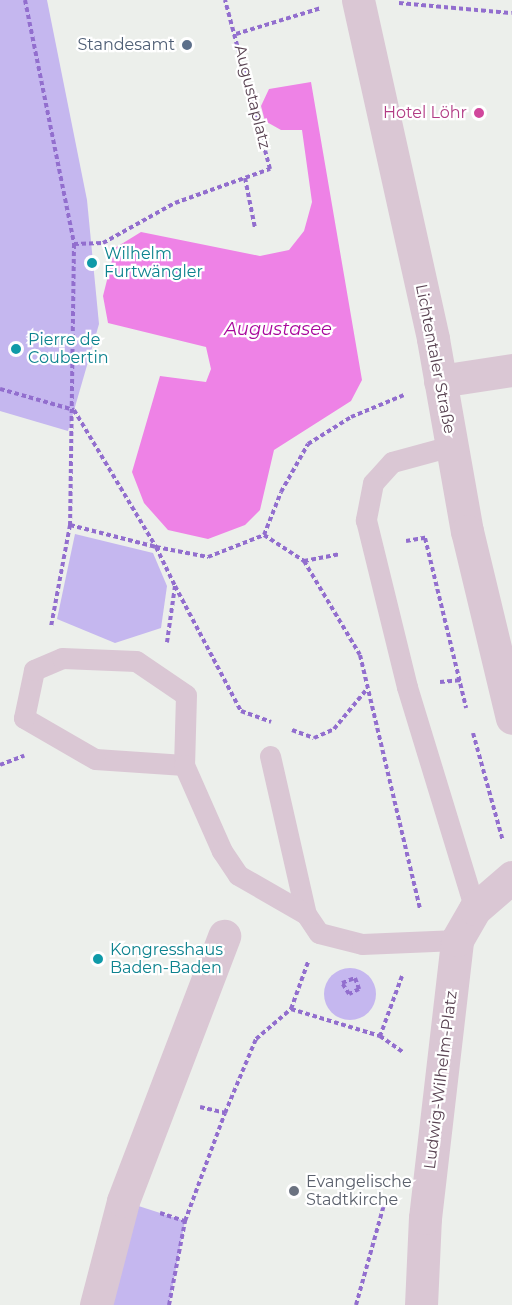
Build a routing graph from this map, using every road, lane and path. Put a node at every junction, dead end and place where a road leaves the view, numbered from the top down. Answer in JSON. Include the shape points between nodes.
{"nodes":[{"id":1,"x":26,"y":0,"type":"edge"},
{"id":2,"x":225,"y":0,"type":"edge"},
{"id":3,"x":390,"y":2,"type":"dead end"},
{"id":4,"x":343,"y":3,"type":"edge"},
{"id":5,"x":512,"y":13,"type":"edge"},
{"id":6,"x":236,"y":34,"type":"junction"},
{"id":7,"x":245,"y":178,"type":"junction"},
{"id":8,"x":255,"y":228,"type":"dead end"},
{"id":9,"x":74,"y":244,"type":"junction"},
{"id":10,"x":512,"y":370,"type":"edge"},
{"id":11,"x":440,"y":381,"type":"junction"},
{"id":12,"x":405,"y":383,"type":"dead end"},
{"id":13,"x":0,"y":390,"type":"edge"},
{"id":14,"x":75,"y":410,"type":"junction"},
{"id":15,"x":451,"y":446,"type":"junction"},
{"id":16,"x":70,"y":525,"type":"junction"},
{"id":17,"x":467,"y":531,"type":"junction"},
{"id":18,"x":264,"y":535,"type":"junction"},
{"id":19,"x":156,"y":547,"type":"junction"},
{"id":20,"x":373,"y":548,"type":"junction"},
{"id":21,"x":304,"y":561,"type":"junction"},
{"id":22,"x":175,"y":586,"type":"junction"},
{"id":23,"x":44,"y":666,"type":"junction"},
{"id":24,"x":162,"y":679,"type":"junction"},
{"id":25,"x":407,"y":687,"type":"junction"},
{"id":26,"x":366,"y":689,"type":"junction"},
{"id":27,"x":509,"y":707,"type":"edge"},
{"id":28,"x":270,"y":756,"type":"dead end"},
{"id":29,"x":22,"y":757,"type":"dead end"},
{"id":30,"x":0,"y":765,"type":"edge"},
{"id":31,"x":184,"y":765,"type":"junction"},
{"id":32,"x":512,"y":877,"type":"edge"},
{"id":33,"x":475,"y":909,"type":"junction"},
{"id":34,"x":413,"y":913,"type":"dead end"},
{"id":35,"x":306,"y":914,"type":"junction"},
{"id":36,"x":319,"y":933,"type":"junction"},
{"id":37,"x":224,"y":936,"type":"dead end"},
{"id":38,"x":457,"y":940,"type":"junction"},
{"id":39,"x":414,"y":943,"type":"junction"},
{"id":40,"x":348,"y":994,"type":"joint"},
{"id":41,"x":291,"y":1009,"type":"junction"},
{"id":42,"x":380,"y":1036,"type":"junction"},
{"id":43,"x":413,"y":1059,"type":"dead end"},
{"id":44,"x":386,"y":1198,"type":"dead end"},
{"id":45,"x":96,"y":1305,"type":"edge"},
{"id":46,"x":169,"y":1305,"type":"edge"},
{"id":47,"x":356,"y":1305,"type":"edge"},
{"id":48,"x":421,"y":1305,"type":"edge"}],
"edges":[{"from":1,"to":9,"type":"path"},
{"from":2,"to":6,"type":"path","name":"Augustaplatz"},
{"from":3,"to":5,"type":"path"},
{"from":4,"to":6,"type":"path"},
{"from":4,"to":11,"type":"street","name":"Lichtentaler Straße"},
{"from":6,"to":7,"type":"path","name":"Augustaplatz","via":[[270,169]]},
{"from":7,"to":8,"type":"path"},
{"from":7,"to":9,"type":"path","name":"Augustaplatz","via":[[175,203],[103,243]]},
{"from":9,"to":14,"type":"path"},
{"from":10,"to":11,"type":"street"},
{"from":11,"to":15,"type":"street","name":"Lichtentaler Straße"},
{"from":12,"to":18,"type":"path","via":[[407,394],[351,417],[308,444],[281,492]]},
{"from":13,"to":14,"type":"path"},
{"from":14,"to":16,"type":"path"},
{"from":14,"to":19,"type":"path"},
{"from":15,"to":17,"type":"street","name":"Lichtentaler Straße"},
{"from":15,"to":20,"type":"lane","via":[[392,462],[373,483],[366,520]]},
{"from":16,"to":19,"type":"path"},
{"from":16,"to":23,"type":"path"},
{"from":17,"to":20,"type":"path"},
{"from":17,"to":27,"type":"street","name":"Lichtentaler Straße"},
{"from":18,"to":19,"type":"path","via":[[208,557]]},
{"from":18,"to":21,"type":"path"},
{"from":19,"to":22,"type":"path"},
{"from":20,"to":21,"type":"path"},
{"from":20,"to":25,"type":"lane"},
{"from":21,"to":26,"type":"path","via":[[360,655]]},
{"from":22,"to":24,"type":"path"},
{"from":22,"to":26,"type":"path","via":[[242,711],[314,738],[334,729]]},
{"from":23,"to":24,"type":"lane","via":[[62,658],[136,662]]},
{"from":23,"to":31,"type":"lane","via":[[34,670],[24,718],[95,759]]},
{"from":24,"to":31,"type":"lane","via":[[186,695]]},
{"from":25,"to":26,"type":"path"},
{"from":25,"to":27,"type":"path","via":[[458,680]]},
{"from":25,"to":33,"type":"lane"},
{"from":26,"to":34,"type":"path","via":[[423,907]]},
{"from":28,"to":35,"type":"lane"},
{"from":29,"to":30,"type":"path"},
{"from":31,"to":35,"type":"lane","via":[[222,851],[238,875]]},
{"from":32,"to":33,"type":"street","name":"Ludwig-Wilhelm-Platz"},
{"from":33,"to":38,"type":"street","name":"Ludwig-Wilhelm-Platz"},
{"from":35,"to":36,"type":"lane"},
{"from":36,"to":39,"type":"lane","via":[[362,944]]},
{"from":36,"to":41,"type":"path"},
{"from":37,"to":45,"type":"street","via":[[123,1201]]},
{"from":38,"to":39,"type":"lane"},
{"from":38,"to":48,"type":"street","name":"Ludwig-Wilhelm-Platz","via":[[425,1218]]},
{"from":39,"to":42,"type":"path"},
{"from":40,"to":40,"type":"path","via":[[359,989],[355,978],[342,983]]},
{"from":41,"to":42,"type":"path"},
{"from":41,"to":46,"type":"path","via":[[256,1039],[225,1113],[185,1221]]},
{"from":42,"to":43,"type":"path"},
{"from":44,"to":47,"type":"path"}]}
